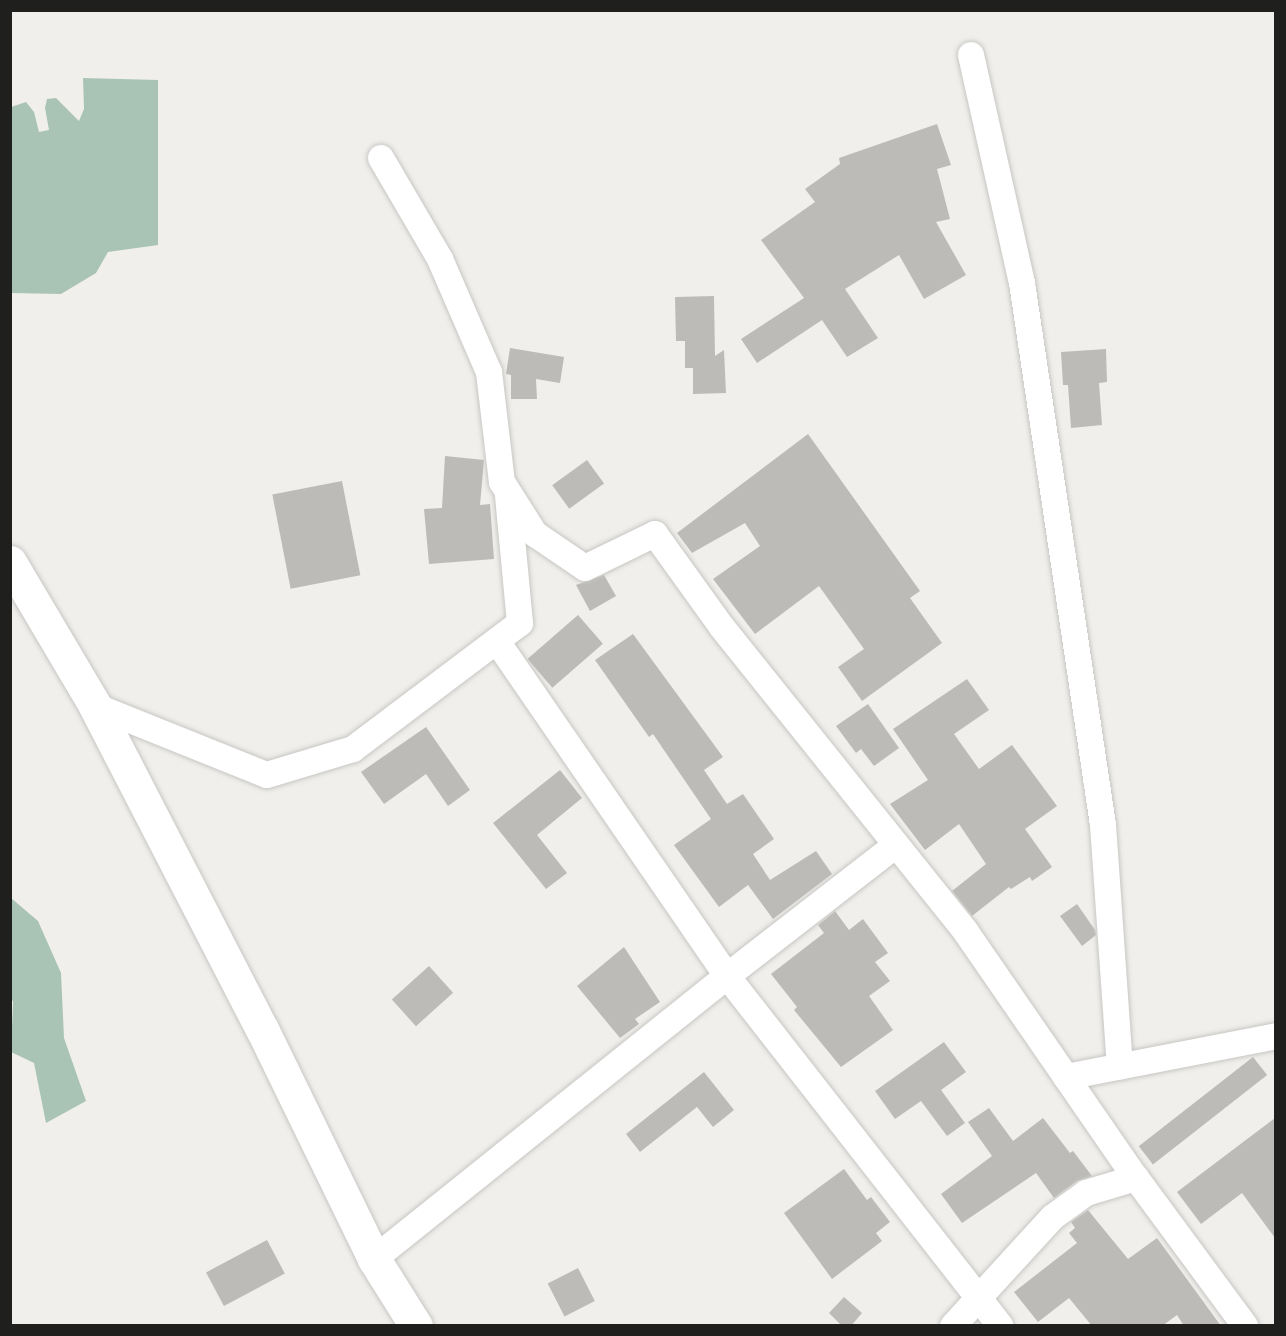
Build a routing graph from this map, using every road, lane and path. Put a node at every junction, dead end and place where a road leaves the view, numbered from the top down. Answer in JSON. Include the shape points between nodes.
{"nodes":[{"id":1,"x":971,"y":55,"type":"dead end"},
{"id":2,"x":381,"y":158,"type":"dead end"},
{"id":3,"x":507,"y":490,"type":"junction"},
{"id":4,"x":10,"y":562,"type":"edge"},
{"id":5,"x":497,"y":641,"type":"junction"},
{"id":6,"x":94,"y":706,"type":"junction"},
{"id":7,"x":896,"y":845,"type":"junction"},
{"id":8,"x":727,"y":976,"type":"junction"},
{"id":9,"x":1273,"y":1040,"type":"edge"},
{"id":10,"x":1120,"y":1066,"type":"junction"},
{"id":11,"x":1066,"y":1077,"type":"junction"},
{"id":12,"x":1136,"y":1178,"type":"junction"},
{"id":13,"x":374,"y":1259,"type":"junction"},
{"id":14,"x":980,"y":1297,"type":"junction"},
{"id":15,"x":416,"y":1326,"type":"edge"},
{"id":16,"x":953,"y":1326,"type":"edge"},
{"id":17,"x":1000,"y":1326,"type":"edge"},
{"id":18,"x":1245,"y":1326,"type":"edge"}],
"edges":[{"from":1,"to":10,"type":"street","via":[[1022,283],[1103,825]]},
{"from":2,"to":3,"type":"street","via":[[440,259],[489,372],[502,482]]},
{"from":3,"to":5,"type":"street","via":[[520,623]]},
{"from":3,"to":7,"type":"street","via":[[535,534],[585,568],[655,534],[721,626]]},
{"from":4,"to":6,"type":"main road"},
{"from":5,"to":6,"type":"street","via":[[353,749],[267,775]]},
{"from":5,"to":8,"type":"street"},
{"from":6,"to":13,"type":"main road","via":[[256,1019]]},
{"from":7,"to":8,"type":"street"},
{"from":7,"to":11,"type":"street","via":[[966,932]]},
{"from":8,"to":13,"type":"street"},
{"from":8,"to":14,"type":"street"},
{"from":9,"to":10,"type":"street"},
{"from":10,"to":11,"type":"street"},
{"from":11,"to":12,"type":"street"},
{"from":12,"to":14,"type":"street","via":[[1086,1193],[1053,1217]]},
{"from":12,"to":18,"type":"street"},
{"from":13,"to":15,"type":"main road"},
{"from":14,"to":16,"type":"street"},
{"from":14,"to":17,"type":"street"}]}
